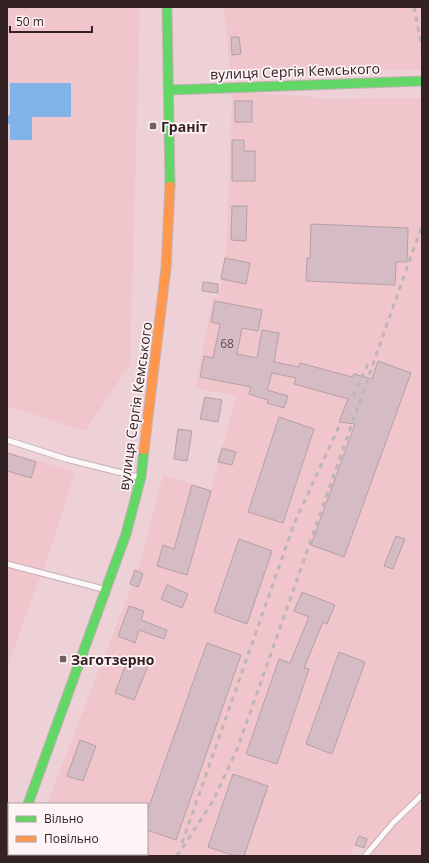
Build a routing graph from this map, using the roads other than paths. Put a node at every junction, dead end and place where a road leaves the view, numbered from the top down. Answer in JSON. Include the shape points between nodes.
{"nodes":[{"id":1,"x":167,"y":7,"type":"edge"},
{"id":2,"x":422,"y":81,"type":"edge"},
{"id":3,"x":169,"y":90,"type":"junction"},
{"id":4,"x":7,"y":440,"type":"edge"},
{"id":5,"x":141,"y":477,"type":"junction"},
{"id":6,"x":7,"y":564,"type":"edge"},
{"id":7,"x":105,"y":590,"type":"junction"},
{"id":8,"x":422,"y":795,"type":"edge"},
{"id":9,"x":28,"y":803,"type":"edge"},
{"id":10,"x":365,"y":856,"type":"edge"}],
"edges":[{"from":1,"to":3,"type":"main road","name":"вулиця Сергія Кемського"},
{"from":2,"to":3,"type":"main road","name":"вулиця Сергія Кемського"},
{"from":3,"to":5,"type":"main road","name":"вулиця Сергія Кемського","via":[[171,162],[166,268]]},
{"from":4,"to":5,"type":"lane","via":[[66,459]]},
{"from":5,"to":7,"type":"main road","name":"вулиця Сергія Кемського","via":[[126,534]]},
{"from":6,"to":7,"type":"lane"},
{"from":7,"to":9,"type":"main road","name":"вулиця Сергія Кемського"},
{"from":8,"to":10,"type":"lane","via":[[393,823]]}]}
